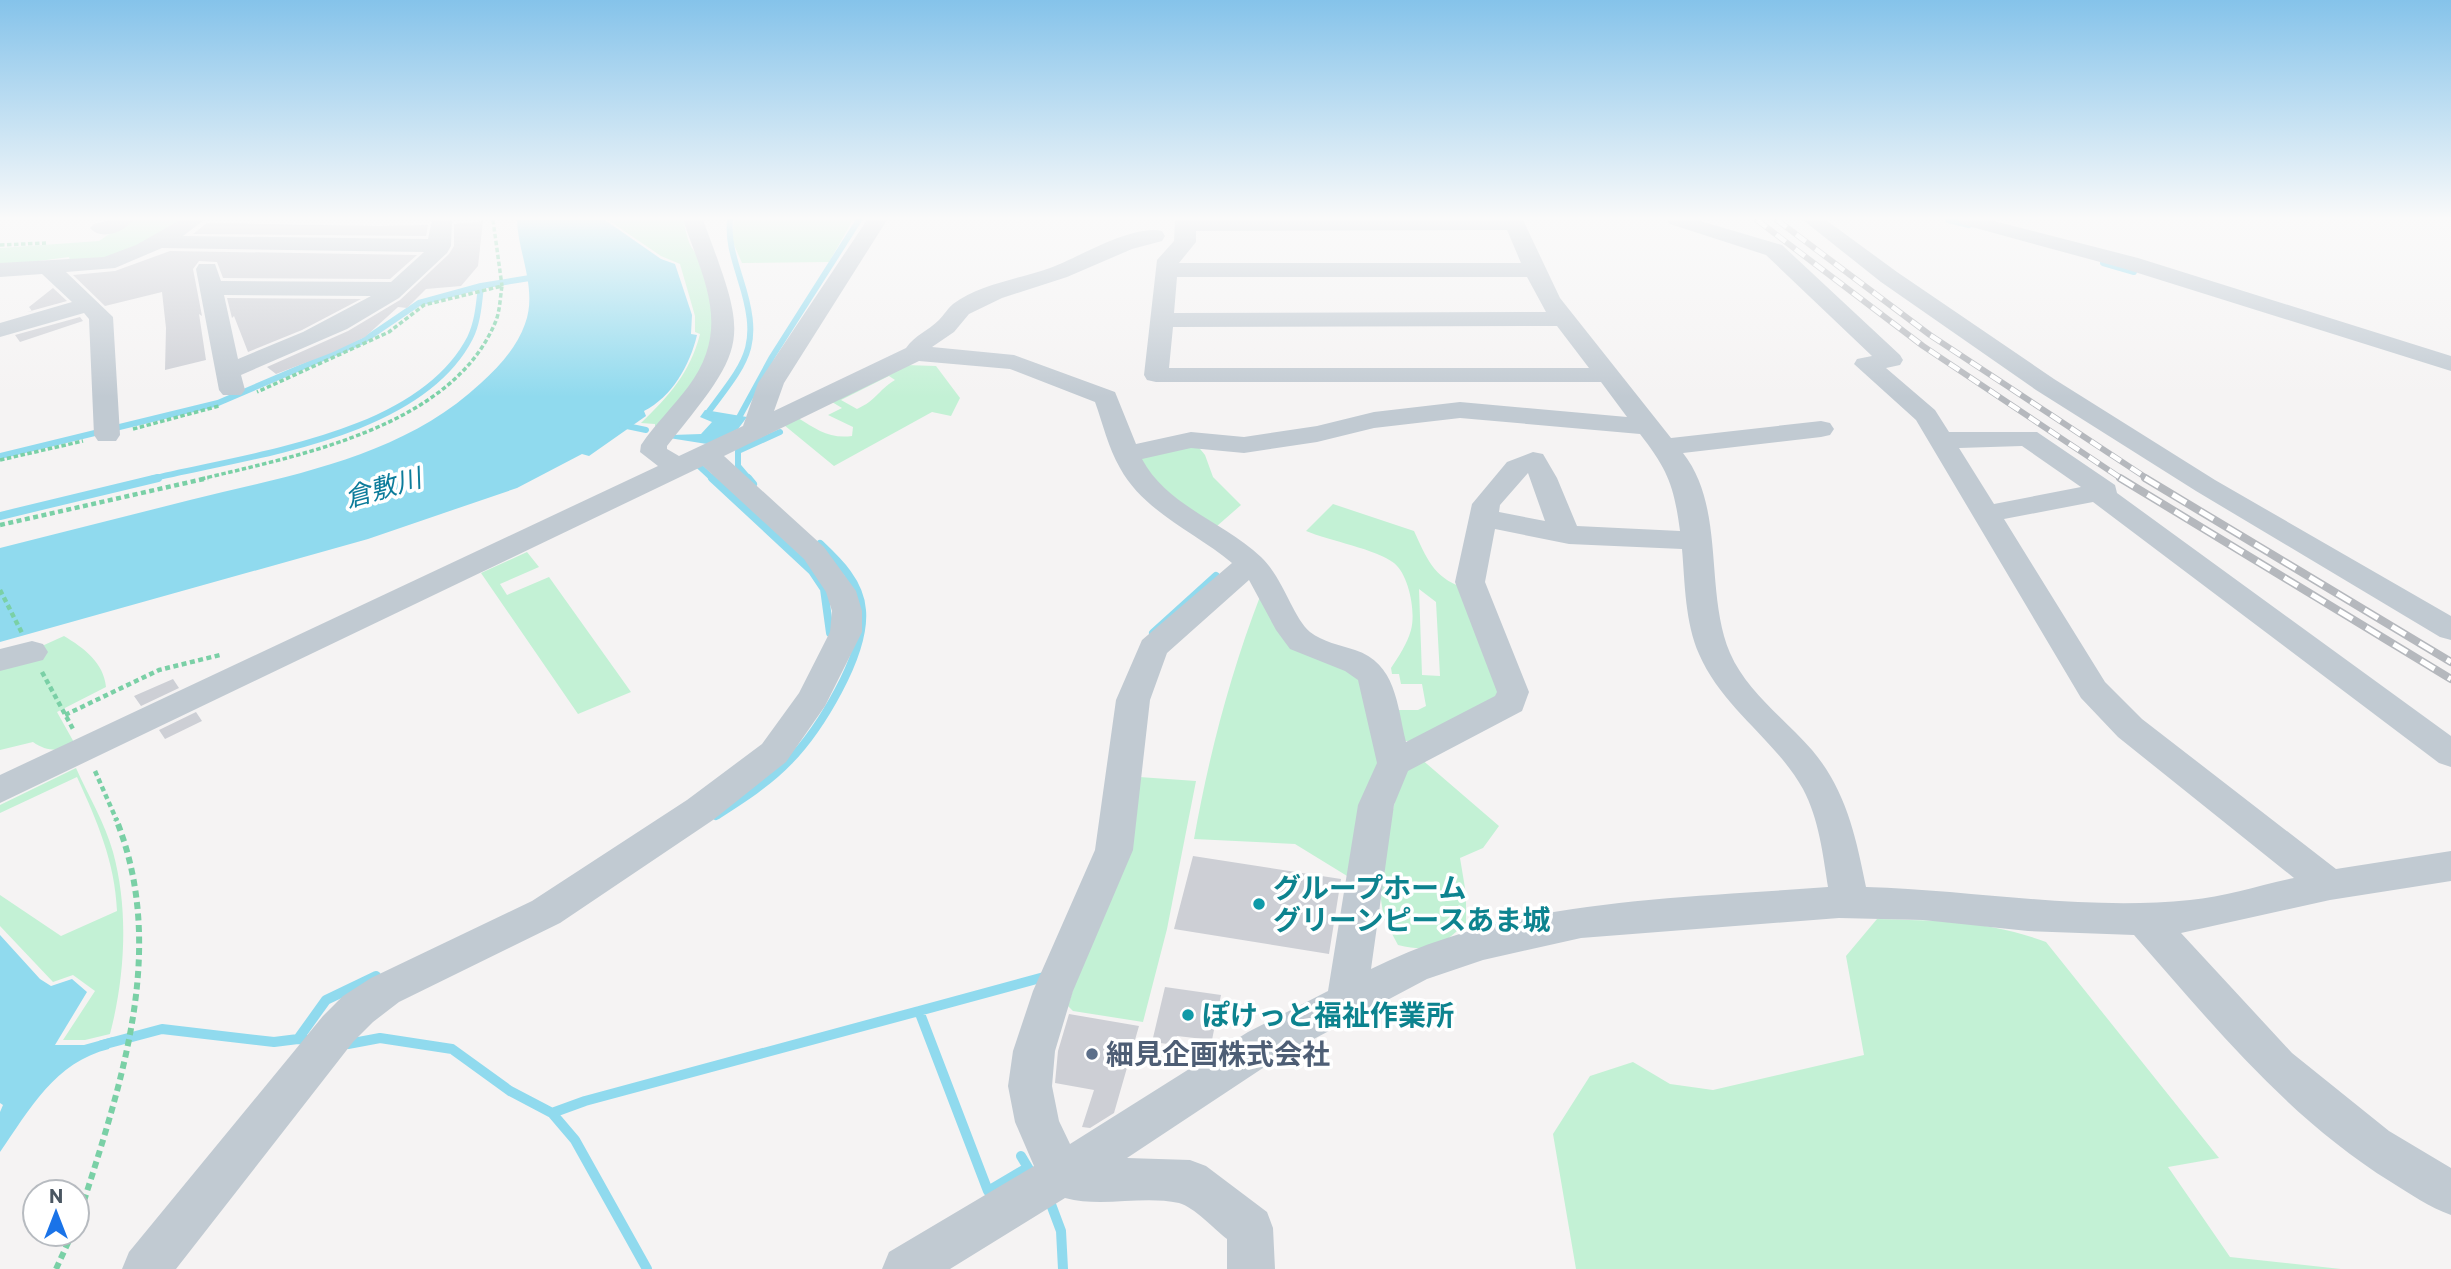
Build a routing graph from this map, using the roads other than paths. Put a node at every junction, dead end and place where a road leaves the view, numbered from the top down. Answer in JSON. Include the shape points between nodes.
{"nodes":[{"id":1,"x":61,"y":279,"type":"edge"},
{"id":2,"x":209,"y":279,"type":"edge"},
{"id":3,"x":405,"y":279,"type":"edge"},
{"id":4,"x":713,"y":279,"type":"edge"},
{"id":5,"x":841,"y":279,"type":"edge"},
{"id":6,"x":1037,"y":279,"type":"edge"},
{"id":7,"x":1166,"y":279,"type":"edge"},
{"id":8,"x":1539,"y":279,"type":"edge"},
{"id":9,"x":1805,"y":279,"type":"edge"},
{"id":10,"x":1890,"y":279,"type":"edge"},
{"id":11,"x":2182,"y":279,"type":"edge"},
{"id":12,"x":210,"y":288,"type":"junction"},
{"id":13,"x":392,"y":289,"type":"junction"},
{"id":14,"x":88,"y":305,"type":"junction"},
{"id":15,"x":1161,"y":320,"type":"junction"},
{"id":16,"x":1564,"y":320,"type":"junction"},
{"id":17,"x":0,"y":330,"type":"edge"},
{"id":18,"x":915,"y":353,"type":"junction"},
{"id":19,"x":2451,"y":364,"type":"edge"},
{"id":20,"x":1608,"y":375,"type":"junction"},
{"id":21,"x":1821,"y":429,"type":"dead end"},
{"id":22,"x":108,"y":433,"type":"dead end"},
{"id":23,"x":754,"y":433,"type":"junction"},
{"id":24,"x":1656,"y":437,"type":"junction"},
{"id":25,"x":1943,"y":440,"type":"junction"},
{"id":26,"x":1128,"y":454,"type":"junction"},
{"id":27,"x":693,"y":462,"type":"junction"},
{"id":28,"x":2098,"y":492,"type":"junction"},
{"id":29,"x":1988,"y":514,"type":"junction"},
{"id":30,"x":1485,"y":518,"type":"junction"},
{"id":31,"x":1569,"y":536,"type":"junction"},
{"id":32,"x":1696,"y":541,"type":"junction"},
{"id":33,"x":1250,"y":563,"type":"junction"},
{"id":34,"x":2451,"y":630,"type":"edge"},
{"id":35,"x":31,"y":650,"type":"road end"},
{"id":36,"x":0,"y":660,"type":"edge"},
{"id":37,"x":2451,"y":754,"type":"edge"},
{"id":38,"x":1394,"y":763,"type":"junction"},
{"id":39,"x":0,"y":790,"type":"edge"},
{"id":40,"x":2451,"y":866,"type":"edge"},
{"id":41,"x":2330,"y":885,"type":"junction"},
{"id":42,"x":1850,"y":902,"type":"junction"},
{"id":43,"x":2144,"y":919,"type":"junction"},
{"id":44,"x":1347,"y":999,"type":"junction"},
{"id":45,"x":1061,"y":1175,"type":"junction"},
{"id":46,"x":2451,"y":1193,"type":"edge"},
{"id":47,"x":146,"y":1269,"type":"edge"},
{"id":48,"x":906,"y":1269,"type":"edge"},
{"id":49,"x":1251,"y":1269,"type":"edge"}],
"edges":[{"from":1,"to":14,"type":"street"},
{"from":2,"to":12,"type":"street"},
{"from":3,"to":13,"type":"street"},
{"from":4,"to":27,"type":"street","via":[[722,310],[724,336],[719,355],[653,452]]},
{"from":5,"to":23,"type":"street","via":[[771,383]]},
{"from":6,"to":18,"type":"street","via":[[961,309]]},
{"from":7,"to":15,"type":"street"},
{"from":8,"to":16,"type":"street"},
{"from":9,"to":25,"type":"street","via":[[1891,360],[1866,363],[1926,415]]},
{"from":10,"to":34,"type":"street","via":[[2133,442]]},
{"from":11,"to":19,"type":"street"},
{"from":12,"to":13,"type":"street"},
{"from":12,"to":13,"type":"street","via":[[230,382]]},
{"from":14,"to":17,"type":"street"},
{"from":14,"to":22,"type":"street","via":[[101,317]]},
{"from":15,"to":16,"type":"street"},
{"from":15,"to":20,"type":"street","via":[[1156,375]]},
{"from":16,"to":20,"type":"street"},
{"from":18,"to":23,"type":"street"},
{"from":18,"to":26,"type":"street","via":[[1014,362],[1106,397]]},
{"from":20,"to":24,"type":"street"},
{"from":21,"to":24,"type":"street"},
{"from":23,"to":27,"type":"street"},
{"from":24,"to":26,"type":"street","via":[[1460,410],[1374,420],[1244,445],[1191,440]]},
{"from":24,"to":32,"type":"street","via":[[1690,490]]},
{"from":25,"to":28,"type":"street","via":[[2028,438],[2105,491]]},
{"from":25,"to":29,"type":"street"},
{"from":26,"to":33,"type":"street","via":[[1139,477],[1160,498]]},
{"from":27,"to":39,"type":"street"},
{"from":27,"to":47,"type":"street","via":[[814,553],[842,591],[846,632],[813,698],[774,753],[700,810],[546,912],[384,990],[358,1009]]},
{"from":28,"to":29,"type":"street"},
{"from":28,"to":37,"type":"street"},
{"from":29,"to":41,"type":"street","via":[[2093,690],[2130,728]]},
{"from":30,"to":31,"type":"street"},
{"from":30,"to":31,"type":"street","via":[[1486,504],[1517,468],[1532,460],[1541,469],[1556,522]]},
{"from":30,"to":38,"type":"street","via":[[1470,582],[1513,691],[1510,703]]},
{"from":31,"to":32,"type":"street"},
{"from":32,"to":42,"type":"street","via":[[1714,651],[1729,680],[1814,777],[1831,811]]},
{"from":33,"to":38,"type":"street","via":[[1267,582],[1298,640],[1348,656],[1373,676]]},
{"from":33,"to":45,"type":"street","via":[[1153,648],[1133,700],[1114,850],[1053,991],[1034,1051],[1030,1086],[1037,1122]]},
{"from":35,"to":36,"type":"street"},
{"from":38,"to":44,"type":"street","via":[[1376,806]]},
{"from":40,"to":41,"type":"street"},
{"from":41,"to":43,"type":"street","via":[[2192,916]]},
{"from":42,"to":43,"type":"street"},
{"from":42,"to":44,"type":"street","via":[[1581,922],[1471,948],[1414,967]]},
{"from":43,"to":46,"type":"street","via":[[2277,1067],[2373,1146]]},
{"from":44,"to":45,"type":"street","via":[[1263,1045]]},
{"from":45,"to":48,"type":"street"},
{"from":45,"to":49,"type":"street","via":[[1089,1182],[1190,1182],[1250,1228]]}]}
